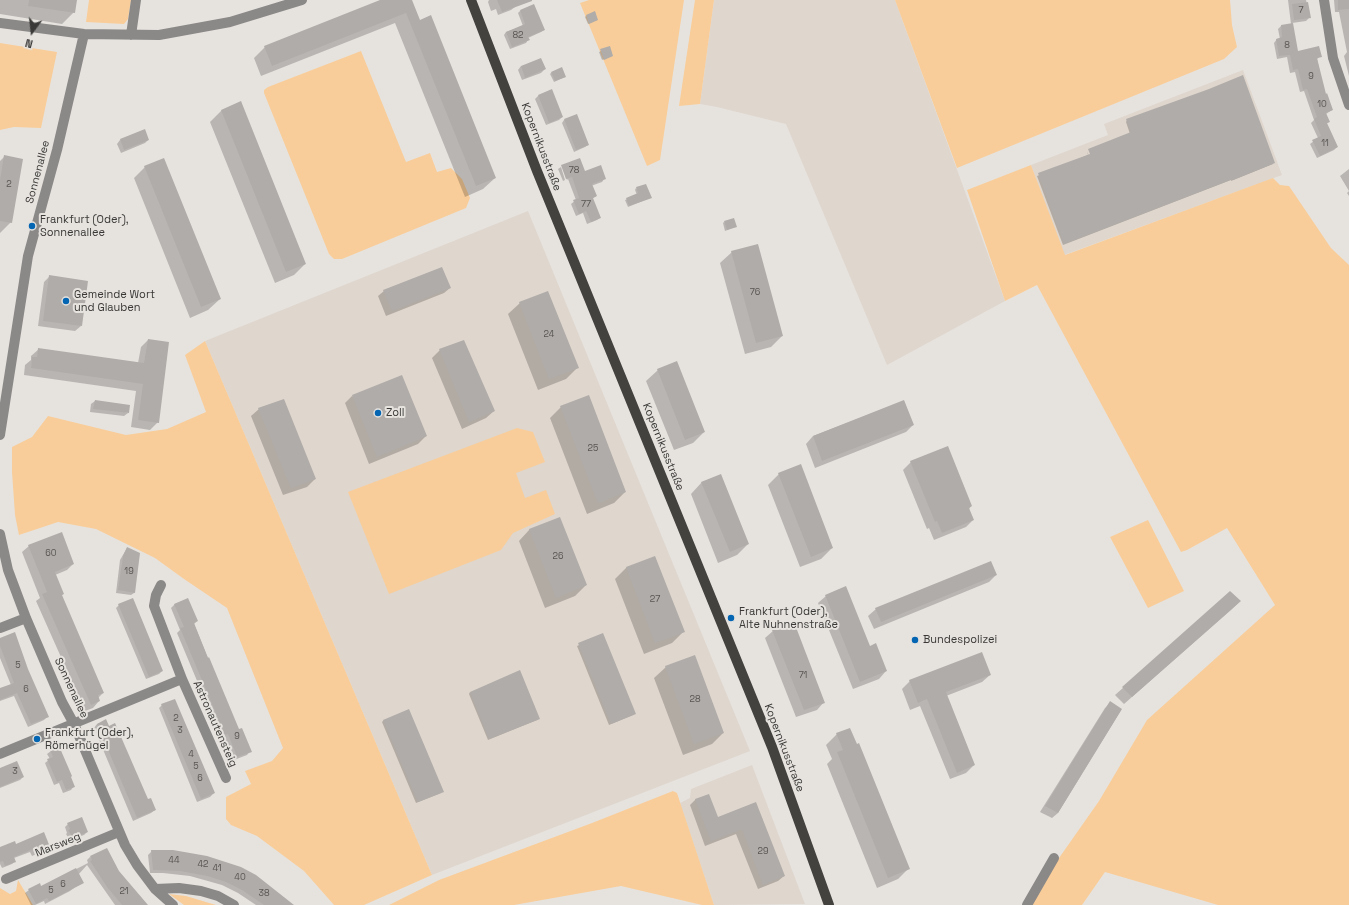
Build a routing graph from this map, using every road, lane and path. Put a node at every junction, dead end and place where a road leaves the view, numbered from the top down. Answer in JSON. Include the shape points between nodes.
{"nodes":[{"id":1,"x":136,"y":0,"type":"edge"},
{"id":2,"x":302,"y":0,"type":"edge"},
{"id":3,"x":471,"y":0,"type":"edge"},
{"id":4,"x":1324,"y":0,"type":"edge"},
{"id":5,"x":0,"y":22,"type":"edge"},
{"id":6,"x":84,"y":34,"type":"junction"},
{"id":7,"x":131,"y":36,"type":"junction"},
{"id":8,"x":1349,"y":105,"type":"edge"},
{"id":9,"x":0,"y":435,"type":"edge"},
{"id":10,"x":0,"y":534,"type":"edge"},
{"id":11,"x":161,"y":585,"type":"dead end"},
{"id":12,"x":26,"y":618,"type":"junction"},
{"id":13,"x":0,"y":628,"type":"edge"},
{"id":14,"x":182,"y":679,"type":"junction"},
{"id":15,"x":74,"y":724,"type":"junction"},
{"id":16,"x":0,"y":754,"type":"edge"},
{"id":17,"x":226,"y":778,"type":"dead end"},
{"id":18,"x":119,"y":832,"type":"junction"},
{"id":19,"x":1054,"y":858,"type":"dead end"},
{"id":20,"x":6,"y":879,"type":"dead end"},
{"id":21,"x":155,"y":889,"type":"junction"},
{"id":22,"x":170,"y":904,"type":"edge"},
{"id":23,"x":234,"y":905,"type":"edge"},
{"id":24,"x":829,"y":905,"type":"edge"},
{"id":25,"x":1027,"y":905,"type":"edge"}],
"edges":[{"from":1,"to":7,"type":"street"},
{"from":2,"to":7,"type":"street","via":[[230,22],[159,35]]},
{"from":3,"to":24,"type":"main road","name":"Kopernikusstraße","via":[[537,171],[770,740]]},
{"from":4,"to":8,"type":"street","via":[[1333,58]]},
{"from":5,"to":6,"type":"street"},
{"from":6,"to":7,"type":"street"},
{"from":6,"to":9,"type":"street","name":"Sonnenallee","via":[[57,150],[28,256]]},
{"from":10,"to":12,"type":"street","name":"Sonnenallee","via":[[8,570]]},
{"from":11,"to":14,"type":"street","name":"Astronautensteig","via":[[154,606]]},
{"from":12,"to":13,"type":"street"},
{"from":12,"to":15,"type":"street","name":"Sonnenallee"},
{"from":14,"to":15,"type":"street","name":"Astronautensteig"},
{"from":14,"to":17,"type":"street","name":"Astronautensteig"},
{"from":15,"to":16,"type":"street","name":"Astronautensteig"},
{"from":15,"to":18,"type":"street","name":"Sonnenallee"},
{"from":18,"to":20,"type":"street","name":"Marsweg"},
{"from":18,"to":21,"type":"street","name":"Sonnenallee","via":[[132,857]]},
{"from":19,"to":25,"type":"street"},
{"from":21,"to":22,"type":"street","name":"Sonnenallee"},
{"from":21,"to":23,"type":"street","via":[[179,888],[201,891],[218,896]]}]}
